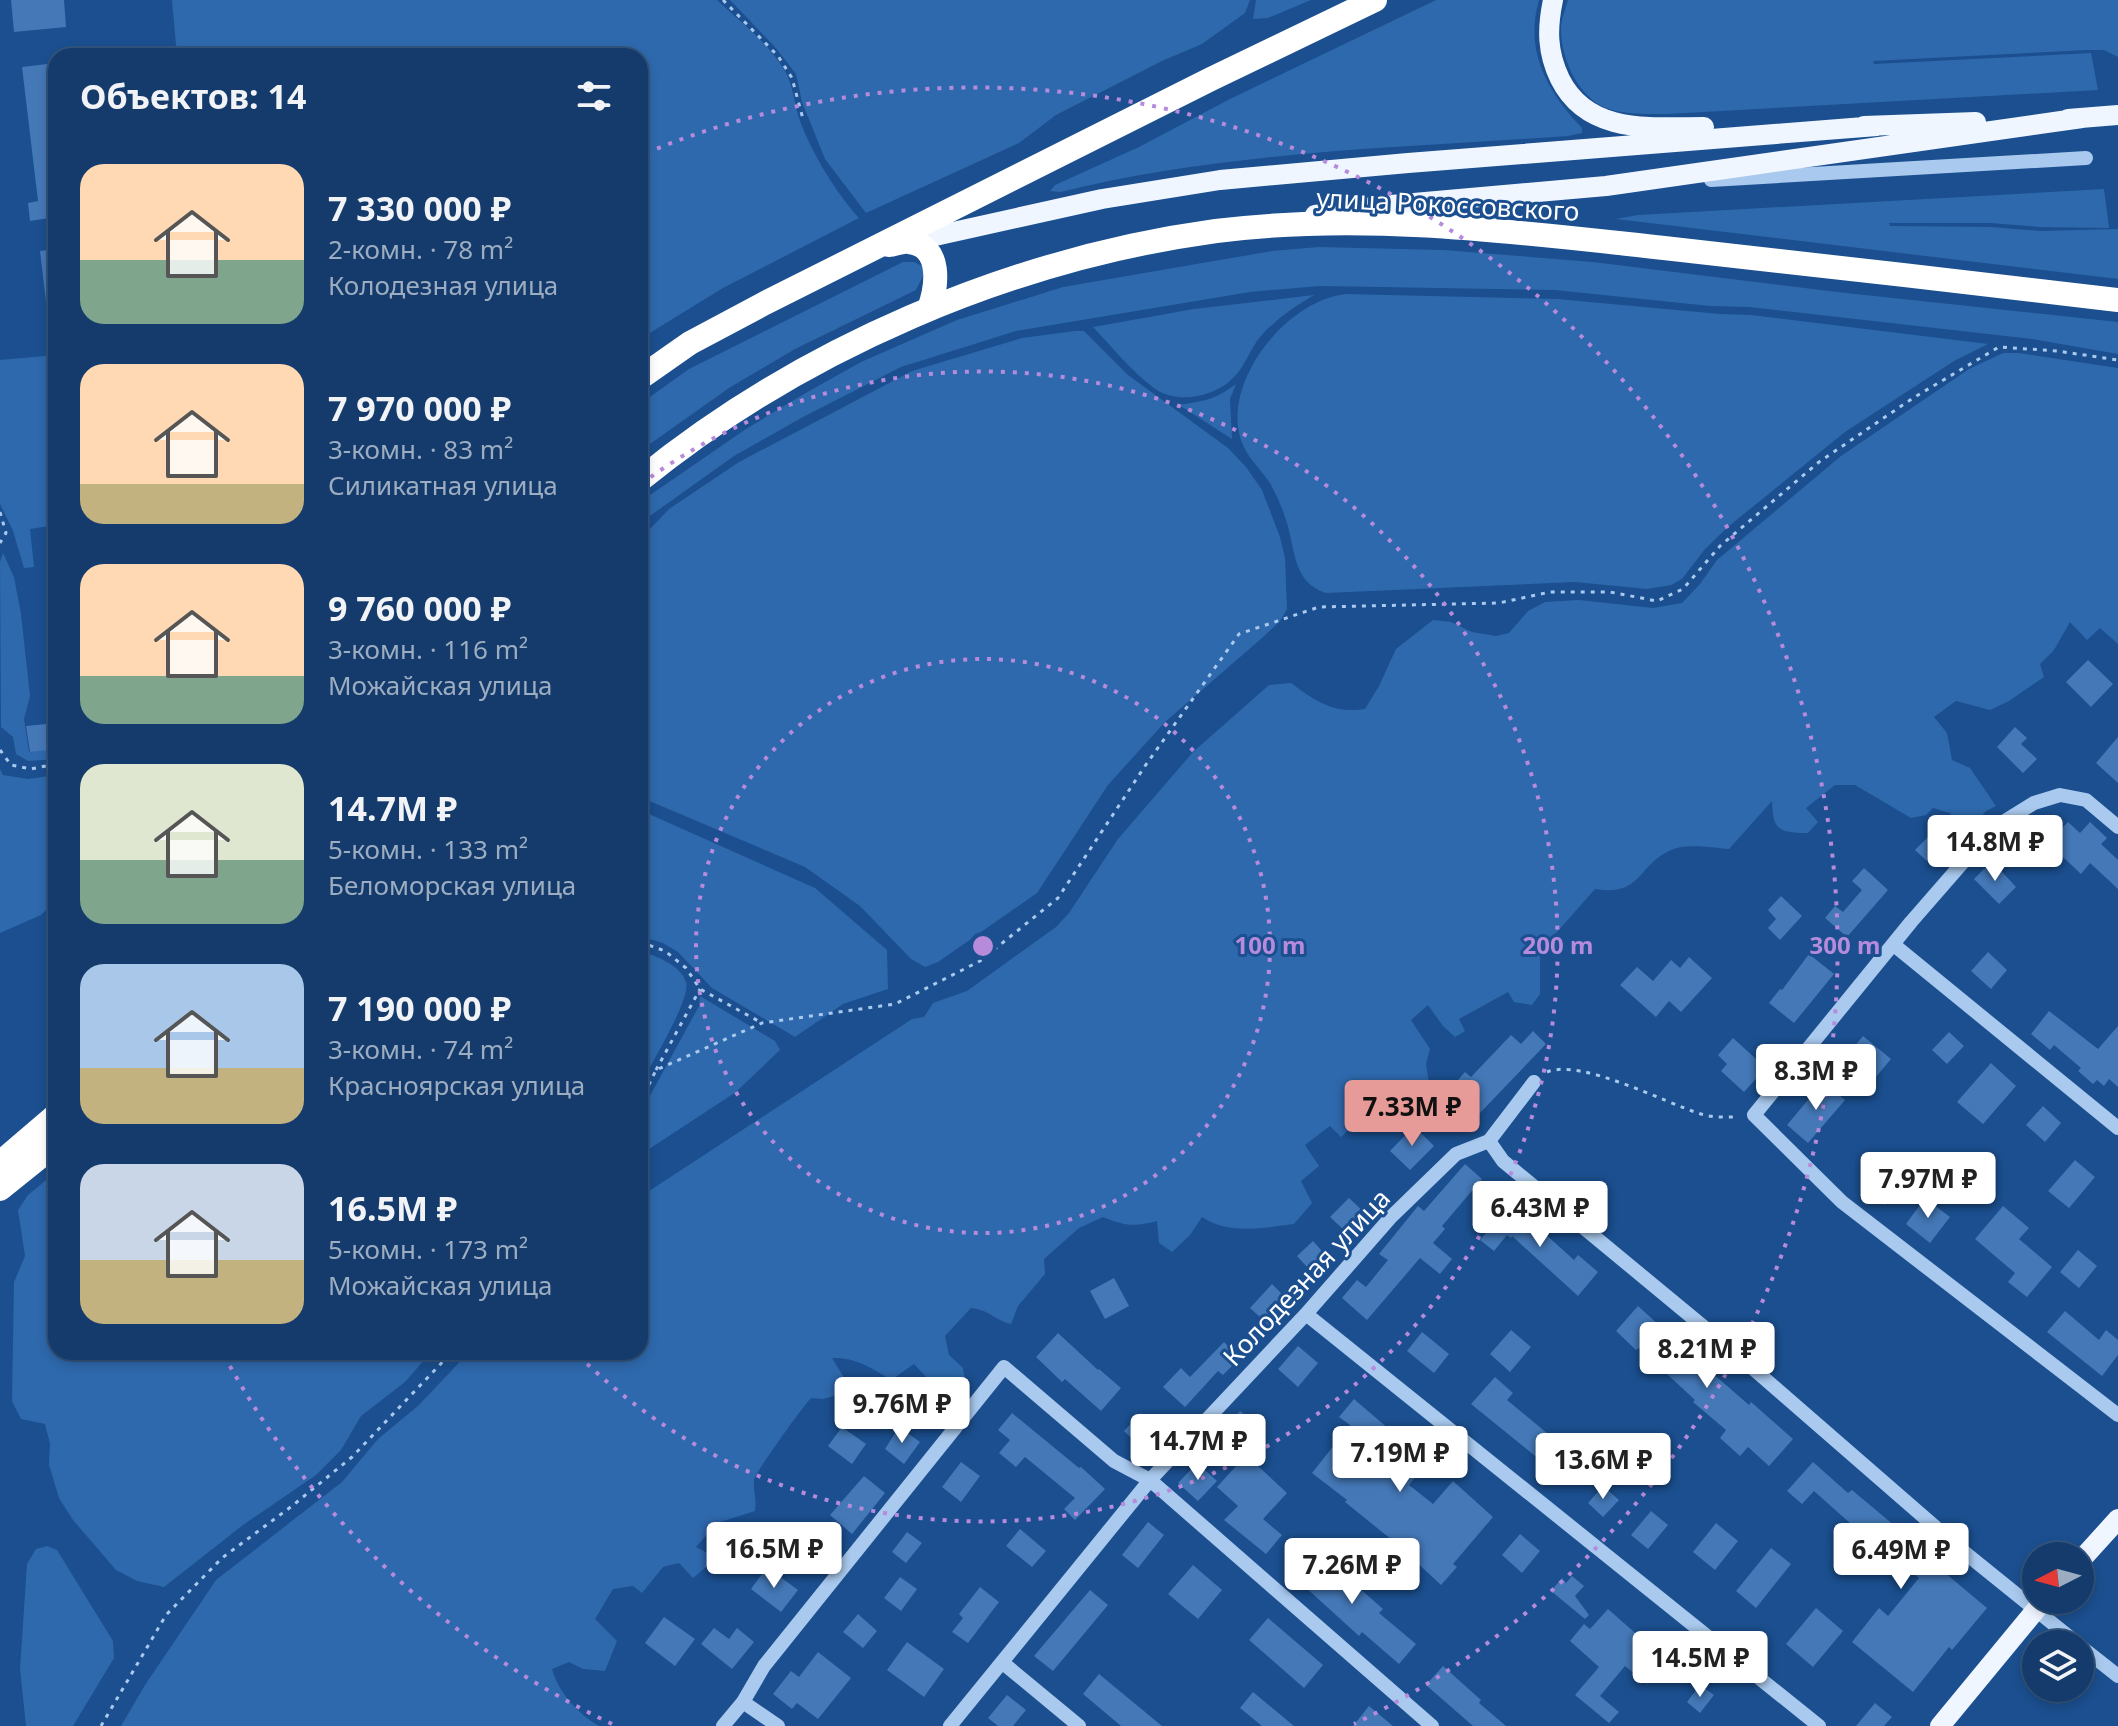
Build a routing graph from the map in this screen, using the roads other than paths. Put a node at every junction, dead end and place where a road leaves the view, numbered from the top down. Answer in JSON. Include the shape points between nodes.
{"nodes":[{"id":1,"x":1375,"y":0,"type":"edge"},
{"id":2,"x":1553,"y":0,"type":"edge"},
{"id":3,"x":2118,"y":115,"type":"edge"},
{"id":4,"x":2082,"y":118,"type":"junction"},
{"id":5,"x":1877,"y":126,"type":"junction"},
{"id":6,"x":2086,"y":158,"type":"dead end"},
{"id":7,"x":1606,"y":186,"type":"junction"},
{"id":8,"x":1217,"y":231,"type":"junction"},
{"id":9,"x":908,"y":242,"type":"junction"},
{"id":10,"x":882,"y":246,"type":"junction"},
{"id":11,"x":2118,"y":300,"type":"edge"},
{"id":12,"x":929,"y":309,"type":"junction"},
{"id":13,"x":648,"y":372,"type":"edge"},
{"id":14,"x":648,"y":474,"type":"edge"},
{"id":15,"x":2118,"y":827,"type":"edge"},
{"id":16,"x":1894,"y":945,"type":"junction"},
{"id":17,"x":1534,"y":1082,"type":"road end"},
{"id":18,"x":48,"y":1122,"type":"edge"},
{"id":19,"x":2118,"y":1128,"type":"edge"},
{"id":20,"x":1489,"y":1141,"type":"junction"},
{"id":21,"x":48,"y":1150,"type":"edge"},
{"id":22,"x":0,"y":1163,"type":"edge"},
{"id":23,"x":0,"y":1189,"type":"edge"},
{"id":24,"x":1306,"y":1314,"type":"junction"},
{"id":25,"x":2118,"y":1415,"type":"edge"},
{"id":26,"x":1150,"y":1480,"type":"junction"},
{"id":27,"x":2118,"y":1519,"type":"edge"},
{"id":28,"x":2094,"y":1546,"type":"edge"},
{"id":29,"x":2022,"y":1592,"type":"edge"},
{"id":30,"x":2033,"y":1614,"type":"edge"},
{"id":31,"x":2049,"y":1614,"type":"edge"},
{"id":32,"x":2064,"y":1630,"type":"edge"},
{"id":33,"x":2094,"y":1657,"type":"edge"},
{"id":34,"x":1003,"y":1663,"type":"junction"},
{"id":35,"x":2118,"y":1676,"type":"edge"},
{"id":36,"x":743,"y":1702,"type":"junction"},
{"id":37,"x":723,"y":1726,"type":"edge"},
{"id":38,"x":778,"y":1726,"type":"edge"},
{"id":39,"x":950,"y":1726,"type":"edge"},
{"id":40,"x":1079,"y":1726,"type":"edge"},
{"id":41,"x":1432,"y":1726,"type":"edge"},
{"id":42,"x":1819,"y":1726,"type":"edge"},
{"id":43,"x":1940,"y":1726,"type":"edge"}],
"edges":[{"from":1,"to":10,"type":"highway"},
{"from":2,"to":5,"type":"main road","via":[[1548,35],[1554,66],[1569,95],[1596,116],[1632,126]]},
{"from":3,"to":4,"type":"main road"},
{"from":4,"to":5,"type":"main road"},
{"from":4,"to":7,"type":"main road"},
{"from":5,"to":9,"type":"main road","via":[[1220,180],[1102,199]]},
{"from":6,"to":7,"type":"street"},
{"from":7,"to":8,"type":"main road","via":[[1380,206]]},
{"from":8,"to":11,"type":"highway","name":"улица Рокоссовского","via":[[1378,223],[1506,230]]},
{"from":8,"to":12,"type":"highway","name":"улица Рокоссовского","via":[[1045,268]]},
{"from":9,"to":10,"type":"highway"},
{"from":9,"to":12,"type":"highway","via":[[933,262],[936,289]]},
{"from":10,"to":13,"type":"highway","via":[[690,343]]},
{"from":12,"to":14,"type":"highway","name":"улица Рокоссовского","via":[[792,376],[717,421]]},
{"from":15,"to":16,"type":"street","via":[[2086,800],[2060,795],[2034,803],[1992,829]]},
{"from":16,"to":19,"type":"street"},
{"from":16,"to":25,"type":"street","via":[[1754,1115],[1842,1202]]},
{"from":17,"to":20,"type":"street","name":"Колодезная улица"},
{"from":18,"to":22,"type":"highway"},
{"from":20,"to":24,"type":"street","name":"Колодезная улица","via":[[1456,1154],[1391,1217]]},
{"from":20,"to":29,"type":"street","via":[[1503,1161],[1964,1552]]},
{"from":21,"to":23,"type":"highway"},
{"from":24,"to":26,"type":"street","name":"Колодезная улица"},
{"from":24,"to":42,"type":"street"},
{"from":26,"to":34,"type":"street","name":"Колодезная улица"},
{"from":26,"to":36,"type":"street","via":[[1114,1461],[1004,1367],[764,1666]]},
{"from":26,"to":41,"type":"street"},
{"from":27,"to":28,"type":"main road"},
{"from":30,"to":43,"type":"main road"},
{"from":31,"to":32,"type":"street"},
{"from":33,"to":35,"type":"street"},
{"from":34,"to":39,"type":"street","name":"Колодезная улица"},
{"from":34,"to":40,"type":"street"},
{"from":36,"to":37,"type":"street"},
{"from":36,"to":38,"type":"street"}]}
